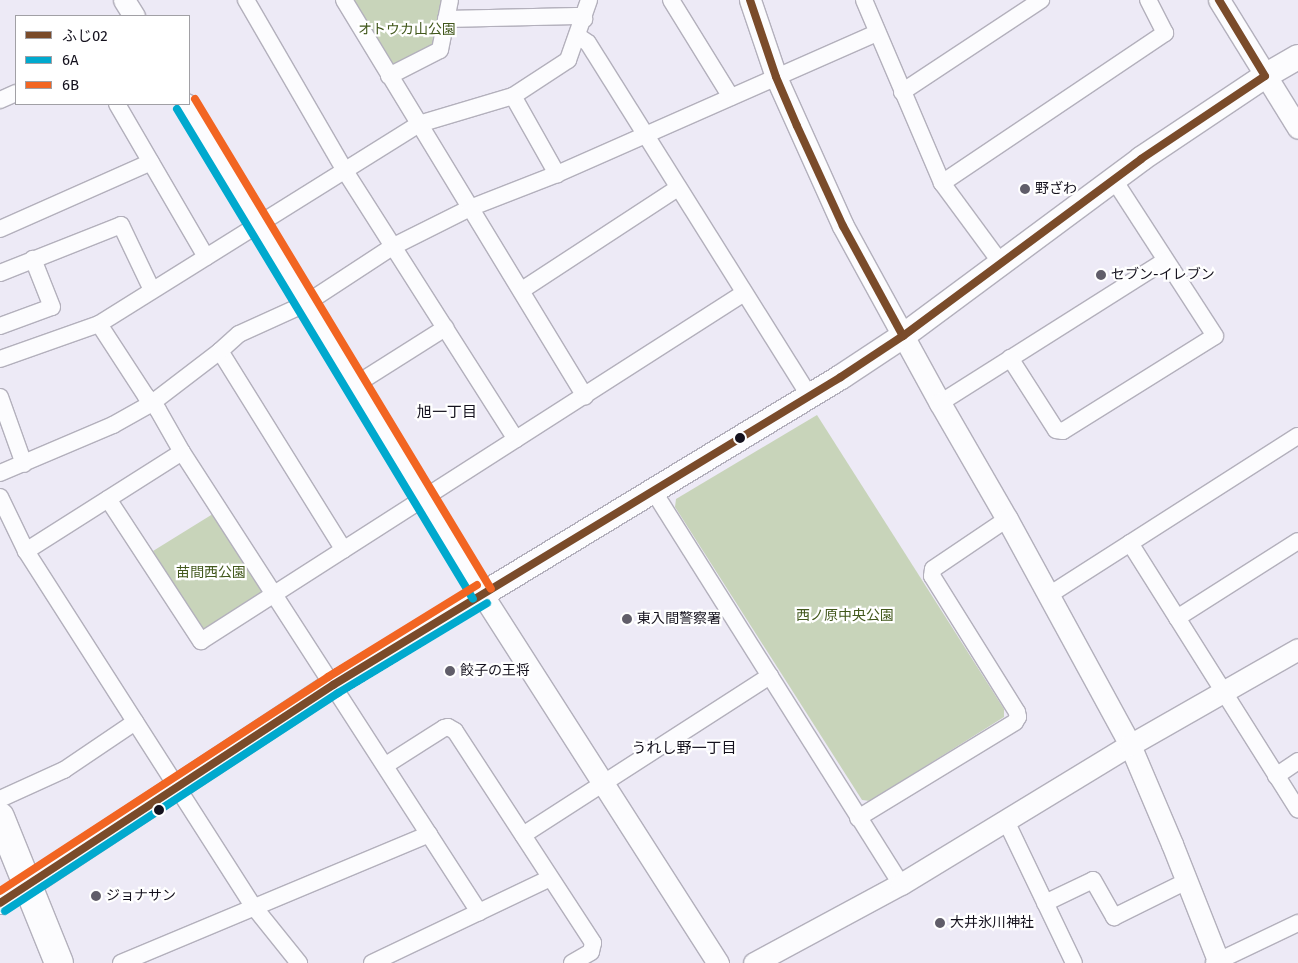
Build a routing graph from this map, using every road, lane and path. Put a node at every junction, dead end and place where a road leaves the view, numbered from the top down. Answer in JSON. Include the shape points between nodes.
{"nodes":[{"id":1,"x":124,"y":0,"type":"edge"},
{"id":2,"x":246,"y":0,"type":"edge"},
{"id":3,"x":344,"y":0,"type":"edge"},
{"id":4,"x":450,"y":0,"type":"edge"},
{"id":5,"x":590,"y":0,"type":"edge"},
{"id":6,"x":671,"y":0,"type":"edge"},
{"id":7,"x":750,"y":0,"type":"edge"},
{"id":8,"x":864,"y":0,"type":"edge"},
{"id":9,"x":1041,"y":0,"type":"edge"},
{"id":10,"x":1148,"y":0,"type":"edge"},
{"id":11,"x":1219,"y":0,"type":"edge"},
{"id":12,"x":133,"y":15,"type":"edge"},
{"id":13,"x":446,"y":19,"type":"junction"},
{"id":14,"x":584,"y":19,"type":"junction"},
{"id":15,"x":876,"y":32,"type":"junction"},
{"id":16,"x":578,"y":36,"type":"junction"},
{"id":17,"x":1298,"y":57,"type":"edge"},
{"id":18,"x":389,"y":76,"type":"junction"},
{"id":19,"x":1264,"y":76,"type":"junction"},
{"id":20,"x":776,"y":77,"type":"junction"},
{"id":21,"x":902,"y":92,"type":"junction"},
{"id":22,"x":15,"y":93,"type":"edge"},
{"id":23,"x":513,"y":96,"type":"junction"},
{"id":24,"x":731,"y":97,"type":"junction"},
{"id":25,"x":0,"y":100,"type":"edge"},
{"id":26,"x":118,"y":105,"type":"edge"},
{"id":27,"x":187,"y":105,"type":"edge"},
{"id":28,"x":419,"y":124,"type":"junction"},
{"id":29,"x":1298,"y":128,"type":"edge"},
{"id":30,"x":645,"y":134,"type":"junction"},
{"id":31,"x":151,"y":162,"type":"junction"},
{"id":32,"x":345,"y":171,"type":"junction"},
{"id":33,"x":558,"y":174,"type":"junction"},
{"id":34,"x":1114,"y":180,"type":"junction"},
{"id":35,"x":942,"y":183,"type":"junction"},
{"id":36,"x":678,"y":188,"type":"junction"},
{"id":37,"x":470,"y":208,"type":"junction"},
{"id":38,"x":257,"y":224,"type":"junction"},
{"id":39,"x":0,"y":229,"type":"edge"},
{"id":40,"x":392,"y":247,"type":"junction"},
{"id":41,"x":206,"y":257,"type":"junction"},
{"id":42,"x":33,"y":259,"type":"junction"},
{"id":43,"x":1164,"y":261,"type":"junction"},
{"id":44,"x":1001,"y":263,"type":"junction"},
{"id":45,"x":0,"y":272,"type":"edge"},
{"id":46,"x":152,"y":290,"type":"junction"},
{"id":47,"x":522,"y":290,"type":"junction"},
{"id":48,"x":744,"y":293,"type":"junction"},
{"id":49,"x":305,"y":304,"type":"junction"},
{"id":50,"x":99,"y":324,"type":"junction"},
{"id":51,"x":0,"y":326,"type":"edge"},
{"id":52,"x":445,"y":328,"type":"junction"},
{"id":53,"x":903,"y":336,"type":"junction"},
{"id":54,"x":220,"y":351,"type":"junction"},
{"id":55,"x":1010,"y":358,"type":"junction"},
{"id":56,"x":0,"y":359,"type":"edge"},
{"id":57,"x":355,"y":385,"type":"junction"},
{"id":58,"x":585,"y":396,"type":"junction"},
{"id":59,"x":810,"y":396,"type":"junction"},
{"id":60,"x":0,"y":397,"type":"edge"},
{"id":61,"x":152,"y":403,"type":"junction"},
{"id":62,"x":940,"y":403,"type":"junction"},
{"id":63,"x":1298,"y":436,"type":"edge"},
{"id":64,"x":516,"y":440,"type":"junction"},
{"id":65,"x":182,"y":452,"type":"junction"},
{"id":66,"x":24,"y":464,"type":"junction"},
{"id":67,"x":0,"y":473,"type":"edge"},
{"id":68,"x":654,"y":492,"type":"junction"},
{"id":69,"x":0,"y":497,"type":"edge"},
{"id":70,"x":424,"y":498,"type":"junction"},
{"id":71,"x":108,"y":499,"type":"junction"},
{"id":72,"x":1007,"y":519,"type":"junction"},
{"id":73,"x":1298,"y":541,"type":"edge"},
{"id":74,"x":1130,"y":543,"type":"junction"},
{"id":75,"x":344,"y":550,"type":"junction"},
{"id":76,"x":26,"y":551,"type":"junction"},
{"id":77,"x":482,"y":594,"type":"junction"},
{"id":78,"x":276,"y":595,"type":"junction"},
{"id":79,"x":1049,"y":595,"type":"junction"},
{"id":80,"x":1177,"y":618,"type":"junction"},
{"id":81,"x":1298,"y":649,"type":"edge"},
{"id":82,"x":770,"y":676,"type":"junction"},
{"id":83,"x":333,"y":685,"type":"junction"},
{"id":84,"x":1223,"y":692,"type":"junction"},
{"id":85,"x":136,"y":722,"type":"junction"},
{"id":86,"x":1130,"y":745,"type":"junction"},
{"id":87,"x":1298,"y":761,"type":"edge"},
{"id":88,"x":386,"y":765,"type":"junction"},
{"id":89,"x":1276,"y":776,"type":"junction"},
{"id":90,"x":603,"y":784,"type":"junction"},
{"id":91,"x":178,"y":787,"type":"junction"},
{"id":92,"x":0,"y":799,"type":"edge"},
{"id":93,"x":1298,"y":810,"type":"edge"},
{"id":94,"x":0,"y":817,"type":"edge"},
{"id":95,"x":858,"y":818,"type":"junction"},
{"id":96,"x":1006,"y":821,"type":"junction"},
{"id":97,"x":430,"y":834,"type":"junction"},
{"id":98,"x":523,"y":835,"type":"junction"},
{"id":99,"x":550,"y":878,"type":"junction"},
{"id":100,"x":1187,"y":881,"type":"junction"},
{"id":101,"x":901,"y":884,"type":"junction"},
{"id":102,"x":28,"y":885,"type":"junction"},
{"id":103,"x":0,"y":903,"type":"edge"},
{"id":104,"x":1045,"y":903,"type":"junction"},
{"id":105,"x":254,"y":907,"type":"junction"},
{"id":106,"x":479,"y":912,"type":"junction"},
{"id":107,"x":1298,"y":924,"type":"edge"},
{"id":108,"x":1217,"y":962,"type":"edge"},
{"id":109,"x":59,"y":963,"type":"edge"},
{"id":110,"x":122,"y":963,"type":"edge"},
{"id":111,"x":299,"y":963,"type":"edge"},
{"id":112,"x":372,"y":963,"type":"edge"},
{"id":113,"x":572,"y":963,"type":"edge"},
{"id":114,"x":718,"y":963,"type":"edge"},
{"id":115,"x":754,"y":963,"type":"edge"},
{"id":116,"x":1074,"y":963,"type":"edge"}],
"edges":[{"from":1,"to":12,"type":"street"},
{"from":2,"to":32,"type":"street"},
{"from":3,"to":18,"type":"street"},
{"from":4,"to":13,"type":"street"},
{"from":5,"to":14,"type":"street"},
{"from":6,"to":24,"type":"street"},
{"from":7,"to":20,"type":"street"},
{"from":8,"to":15,"type":"street"},
{"from":9,"to":21,"type":"street"},
{"from":10,"to":35,"type":"street","via":[[1165,34]]},
{"from":11,"to":19,"type":"street"},
{"from":13,"to":14,"type":"street","via":[[577,16]]},
{"from":13,"to":18,"type":"street","via":[[440,50]]},
{"from":14,"to":16,"type":"street"},
{"from":15,"to":20,"type":"street"},
{"from":15,"to":21,"type":"street"},
{"from":16,"to":23,"type":"street","via":[[568,60]]},
{"from":16,"to":30,"type":"street","via":[[588,43]]},
{"from":17,"to":19,"type":"main road"},
{"from":18,"to":28,"type":"street"},
{"from":19,"to":29,"type":"street"},
{"from":19,"to":34,"type":"main road"},
{"from":20,"to":24,"type":"street"},
{"from":20,"to":53,"type":"street","via":[[843,226]]},
{"from":21,"to":35,"type":"street"},
{"from":22,"to":25,"type":"street"},
{"from":23,"to":28,"type":"street"},
{"from":23,"to":33,"type":"street"},
{"from":24,"to":30,"type":"street"},
{"from":26,"to":31,"type":"street"},
{"from":27,"to":38,"type":"street"},
{"from":28,"to":32,"type":"street"},
{"from":28,"to":37,"type":"street"},
{"from":30,"to":33,"type":"street"},
{"from":30,"to":36,"type":"street"},
{"from":31,"to":39,"type":"street"},
{"from":31,"to":41,"type":"street"},
{"from":32,"to":38,"type":"street"},
{"from":32,"to":40,"type":"street"},
{"from":33,"to":37,"type":"street"},
{"from":34,"to":43,"type":"street"},
{"from":34,"to":44,"type":"main road"},
{"from":35,"to":44,"type":"street"},
{"from":36,"to":47,"type":"street"},
{"from":36,"to":48,"type":"street"},
{"from":37,"to":40,"type":"street"},
{"from":37,"to":47,"type":"street"},
{"from":38,"to":41,"type":"street"},
{"from":38,"to":49,"type":"street"},
{"from":40,"to":49,"type":"street"},
{"from":40,"to":52,"type":"street"},
{"from":41,"to":46,"type":"street"},
{"from":42,"to":45,"type":"street"},
{"from":42,"to":46,"type":"street","via":[[121,226]]},
{"from":42,"to":51,"type":"street","via":[[52,307]]},
{"from":43,"to":55,"type":"street"},
{"from":43,"to":55,"type":"street","via":[[1215,336],[1084,420],[1067,430],[1056,430]]},
{"from":44,"to":53,"type":"main road"},
{"from":46,"to":50,"type":"street"},
{"from":47,"to":58,"type":"street"},
{"from":48,"to":58,"type":"street"},
{"from":48,"to":59,"type":"street"},
{"from":49,"to":54,"type":"street","via":[[239,334]]},
{"from":49,"to":57,"type":"street"},
{"from":50,"to":56,"type":"street"},
{"from":50,"to":61,"type":"street"},
{"from":52,"to":57,"type":"street"},
{"from":52,"to":64,"type":"street"},
{"from":53,"to":59,"type":"main road"},
{"from":53,"to":62,"type":"street"},
{"from":54,"to":61,"type":"street"},
{"from":54,"to":75,"type":"street"},
{"from":55,"to":62,"type":"street"},
{"from":57,"to":70,"type":"street"},
{"from":58,"to":64,"type":"street"},
{"from":59,"to":68,"type":"main road"},
{"from":60,"to":66,"type":"street"},
{"from":61,"to":65,"type":"street"},
{"from":61,"to":66,"type":"street","via":[[112,425]]},
{"from":62,"to":72,"type":"street"},
{"from":63,"to":74,"type":"street"},
{"from":64,"to":70,"type":"street"},
{"from":65,"to":71,"type":"street"},
{"from":65,"to":78,"type":"street"},
{"from":66,"to":67,"type":"street"},
{"from":68,"to":77,"type":"main road"},
{"from":68,"to":82,"type":"street"},
{"from":69,"to":76,"type":"street"},
{"from":70,"to":75,"type":"street"},
{"from":70,"to":77,"type":"street"},
{"from":71,"to":76,"type":"street"},
{"from":71,"to":78,"type":"street","via":[[201,641]]},
{"from":72,"to":79,"type":"street"},
{"from":72,"to":95,"type":"street","via":[[933,569],[932,576],[1018,717],[1015,722]]},
{"from":73,"to":80,"type":"street"},
{"from":74,"to":79,"type":"street"},
{"from":74,"to":80,"type":"street"},
{"from":75,"to":78,"type":"street"},
{"from":76,"to":85,"type":"street"},
{"from":77,"to":83,"type":"main road"},
{"from":77,"to":90,"type":"street"},
{"from":78,"to":83,"type":"street"},
{"from":79,"to":86,"type":"street"},
{"from":80,"to":84,"type":"street"},
{"from":81,"to":84,"type":"street"},
{"from":82,"to":90,"type":"street"},
{"from":82,"to":95,"type":"street"},
{"from":83,"to":88,"type":"street"},
{"from":83,"to":91,"type":"main road"},
{"from":84,"to":86,"type":"street"},
{"from":84,"to":89,"type":"street"},
{"from":85,"to":91,"type":"street"},
{"from":85,"to":92,"type":"street","via":[[64,770]]},
{"from":86,"to":96,"type":"street"},
{"from":86,"to":100,"type":"street"},
{"from":87,"to":89,"type":"street"},
{"from":88,"to":97,"type":"street"},
{"from":88,"to":98,"type":"street","via":[[444,728],[452,728]]},
{"from":89,"to":93,"type":"street"},
{"from":90,"to":98,"type":"street"},
{"from":90,"to":114,"type":"street"},
{"from":91,"to":102,"type":"main road"},
{"from":91,"to":105,"type":"street"},
{"from":94,"to":102,"type":"highway"},
{"from":95,"to":101,"type":"street"},
{"from":96,"to":101,"type":"street"},
{"from":96,"to":104,"type":"street"},
{"from":97,"to":105,"type":"street"},
{"from":97,"to":106,"type":"street"},
{"from":98,"to":99,"type":"street"},
{"from":99,"to":106,"type":"street"},
{"from":99,"to":113,"type":"street","via":[[593,943],[591,952]]},
{"from":100,"to":104,"type":"street","via":[[1114,917],[1093,880]]},
{"from":100,"to":108,"type":"street"},
{"from":101,"to":115,"type":"street"},
{"from":102,"to":103,"type":"street"},
{"from":102,"to":109,"type":"highway"},
{"from":104,"to":116,"type":"street"},
{"from":105,"to":110,"type":"street"},
{"from":105,"to":111,"type":"street"},
{"from":106,"to":112,"type":"street"},
{"from":107,"to":108,"type":"street"}]}
